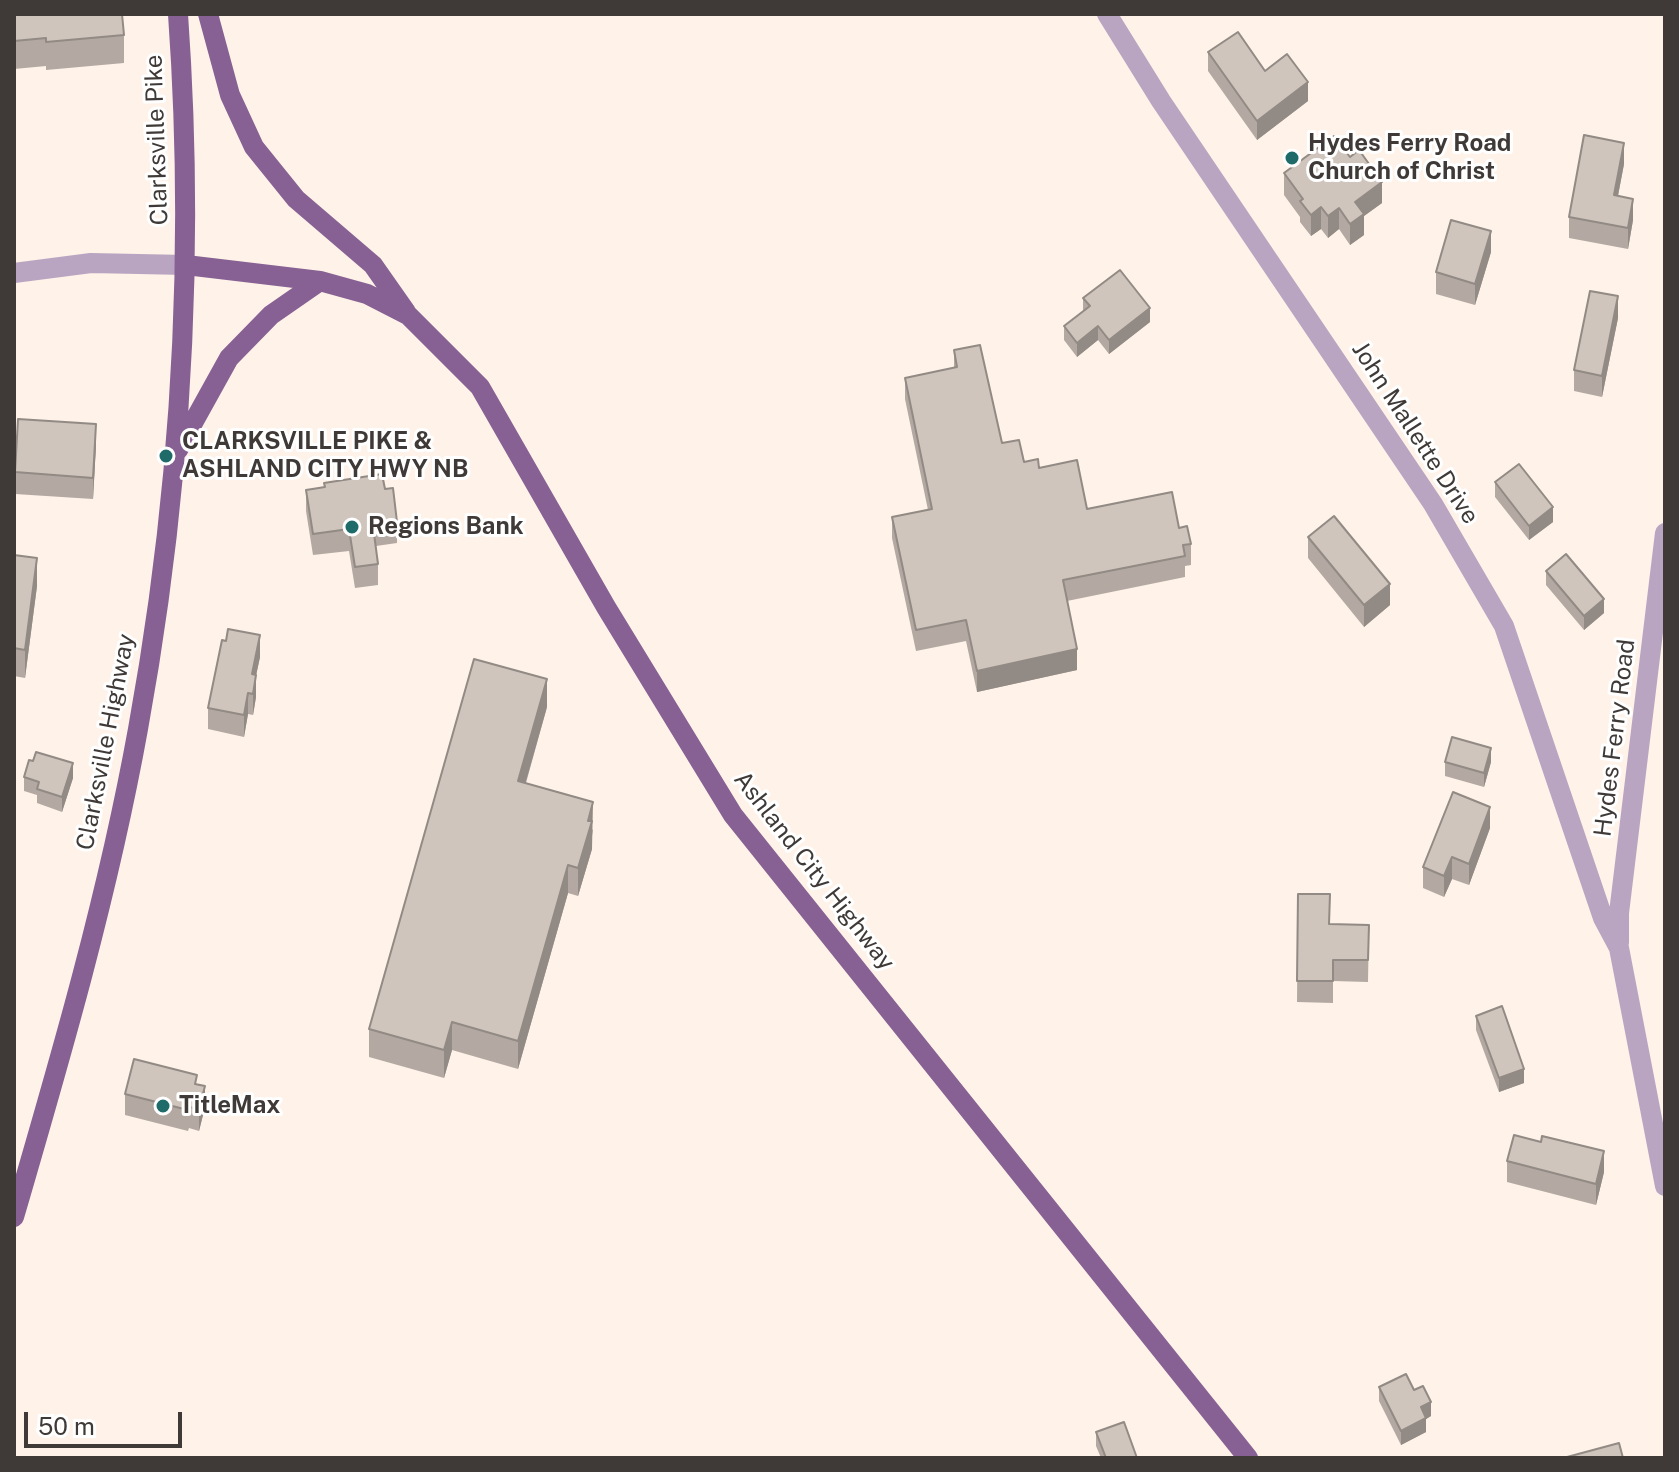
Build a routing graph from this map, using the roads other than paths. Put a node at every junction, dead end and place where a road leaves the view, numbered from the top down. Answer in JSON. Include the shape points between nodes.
{"nodes":[{"id":1,"x":178,"y":14,"type":"edge"},
{"id":2,"x":208,"y":14,"type":"edge"},
{"id":3,"x":1107,"y":14,"type":"edge"},
{"id":4,"x":186,"y":265,"type":"junction"},
{"id":5,"x":14,"y":273,"type":"edge"},
{"id":6,"x":320,"y":281,"type":"junction"},
{"id":7,"x":408,"y":315,"type":"junction"},
{"id":8,"x":174,"y":456,"type":"junction"},
{"id":9,"x":1665,"y":533,"type":"edge"},
{"id":10,"x":1619,"y":948,"type":"junction"},
{"id":11,"x":1665,"y":1186,"type":"edge"},
{"id":12,"x":14,"y":1217,"type":"edge"},
{"id":13,"x":1248,"y":1458,"type":"edge"}],
"edges":[{"from":1,"to":4,"type":"main road","name":"Clarksville Pike"},
{"from":2,"to":7,"type":"main road","via":[[230,95],[254,147],[296,199],[373,265]]},
{"from":3,"to":10,"type":"street","name":"John Mallette Drive","via":[[1433,504],[1504,626],[1603,918]]},
{"from":4,"to":5,"type":"street","via":[[91,263]]},
{"from":4,"to":6,"type":"main road","name":"Ashland City Highway"},
{"from":4,"to":8,"type":"main road","name":"Clarksville Highway"},
{"from":6,"to":7,"type":"main road","name":"Ashland City Highway","via":[[367,294]]},
{"from":6,"to":8,"type":"main road","via":[[271,315],[229,358]]},
{"from":7,"to":13,"type":"main road","name":"Ashland City Highway","via":[[480,387],[733,815]]},
{"from":8,"to":12,"type":"main road","name":"Clarksville Highway","via":[[157,613],[125,794],[72,1015]]},
{"from":9,"to":10,"type":"street","name":"Hydes Ferry Road"},
{"from":10,"to":11,"type":"street"}]}
